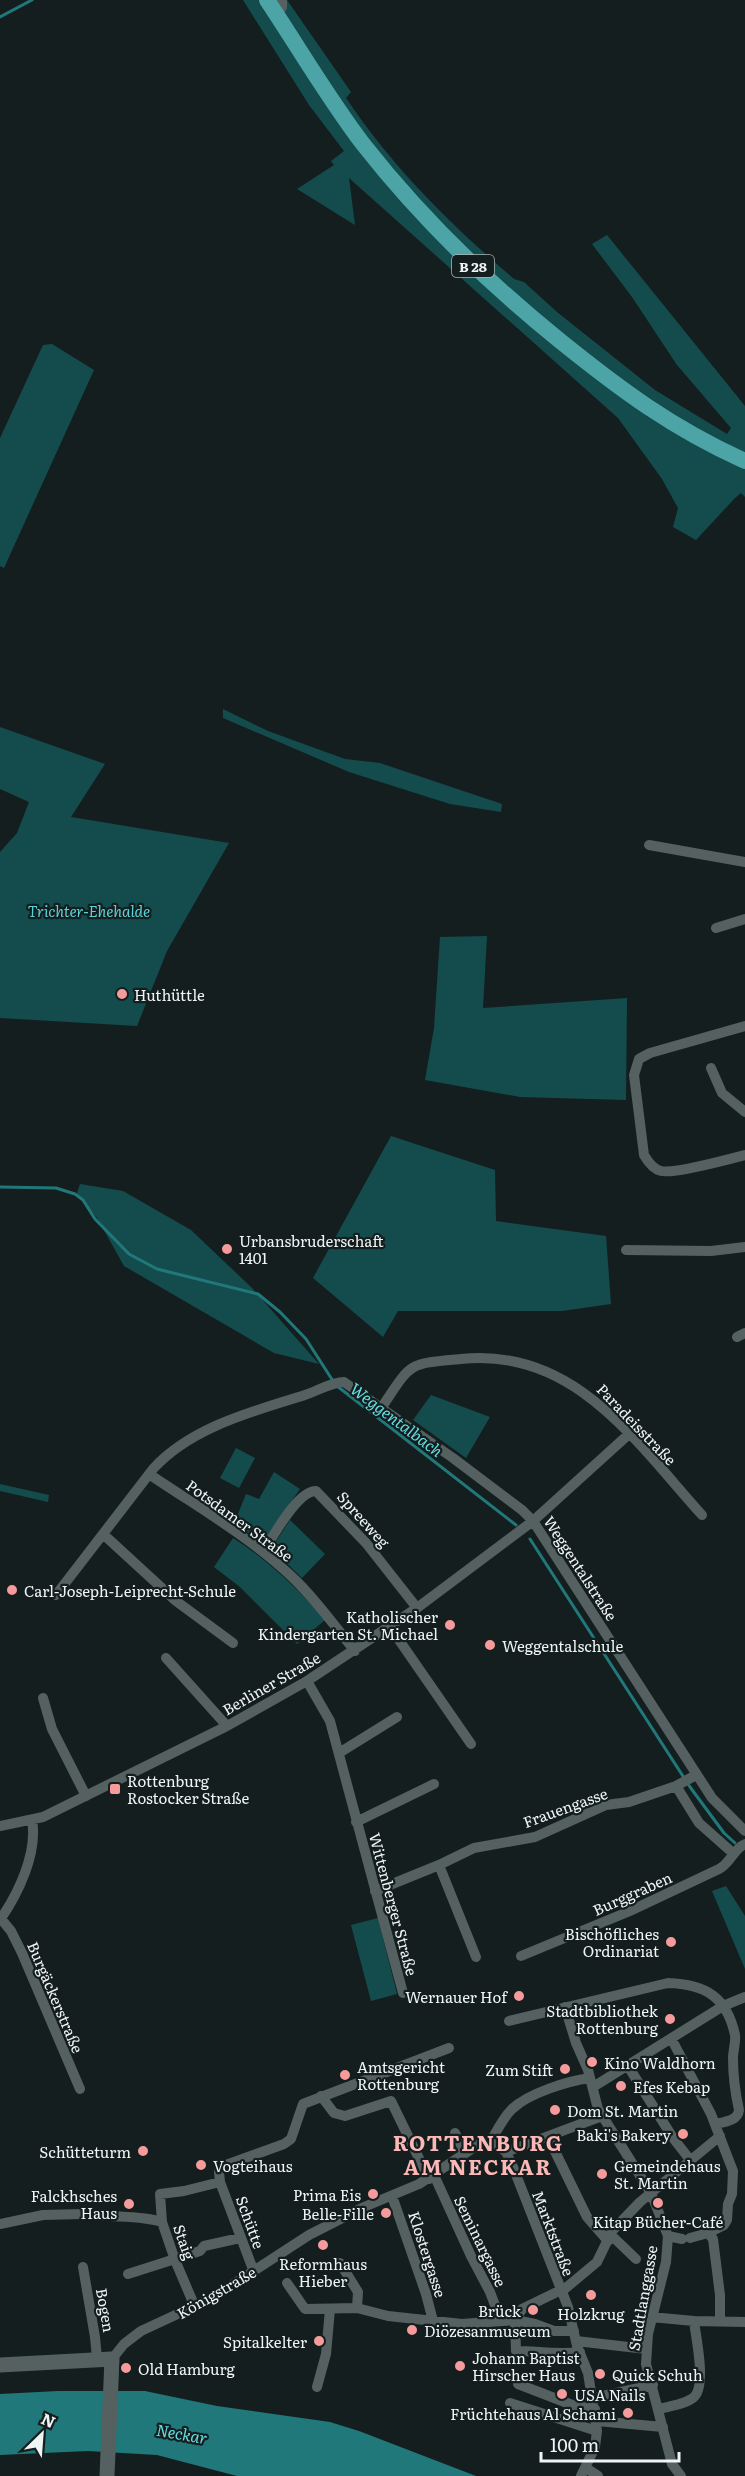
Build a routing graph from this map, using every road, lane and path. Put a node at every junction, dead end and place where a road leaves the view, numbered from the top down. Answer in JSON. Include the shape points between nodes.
{"nodes":[{"id":1,"x":267,"y":0,"type":"edge"},
{"id":2,"x":280,"y":8,"type":"edge"},
{"id":3,"x":745,"y":461,"type":"edge"},
{"id":4,"x":649,"y":845,"type":"dead end"},
{"id":5,"x":745,"y":862,"type":"edge"},
{"id":6,"x":745,"y":919,"type":"edge"},
{"id":7,"x":716,"y":928,"type":"dead end"},
{"id":8,"x":745,"y":1026,"type":"edge"},
{"id":9,"x":711,"y":1068,"type":"dead end"},
{"id":10,"x":745,"y":1112,"type":"edge"},
{"id":11,"x":745,"y":1155,"type":"edge"},
{"id":12,"x":745,"y":1247,"type":"edge"},
{"id":13,"x":626,"y":1250,"type":"dead end"},
{"id":14,"x":382,"y":1407,"type":"junction"},
{"id":15,"x":628,"y":1434,"type":"junction"},
{"id":16,"x":149,"y":1474,"type":"junction"},
{"id":17,"x":702,"y":1515,"type":"dead end"},
{"id":18,"x":533,"y":1521,"type":"junction"},
{"id":19,"x":103,"y":1534,"type":"junction"},
{"id":20,"x":263,"y":1552,"type":"junction"},
{"id":21,"x":56,"y":1595,"type":"dead end"},
{"id":22,"x":417,"y":1608,"type":"junction"},
{"id":23,"x":390,"y":1627,"type":"junction"},
{"id":24,"x":232,"y":1643,"type":"dead end"},
{"id":25,"x":356,"y":1651,"type":"junction"},
{"id":26,"x":166,"y":1658,"type":"dead end"},
{"id":27,"x":307,"y":1681,"type":"junction"},
{"id":28,"x":43,"y":1698,"type":"dead end"},
{"id":29,"x":397,"y":1718,"type":"dead end"},
{"id":30,"x":226,"y":1726,"type":"junction"},
{"id":31,"x":471,"y":1744,"type":"dead end"},
{"id":32,"x":339,"y":1753,"type":"junction"},
{"id":33,"x":686,"y":1781,"type":"junction"},
{"id":34,"x":434,"y":1784,"type":"dead end"},
{"id":35,"x":86,"y":1796,"type":"junction"},
{"id":36,"x":32,"y":1820,"type":"junction"},
{"id":37,"x":356,"y":1822,"type":"junction"},
{"id":38,"x":0,"y":1826,"type":"edge"},
{"id":39,"x":745,"y":1831,"type":"edge"},
{"id":40,"x":745,"y":1844,"type":"edge"},
{"id":41,"x":734,"y":1854,"type":"junction"},
{"id":42,"x":440,"y":1865,"type":"junction"},
{"id":43,"x":375,"y":1891,"type":"junction"},
{"id":44,"x":0,"y":1919,"type":"edge"},
{"id":45,"x":521,"y":1956,"type":"dead end"},
{"id":46,"x":476,"y":1957,"type":"dead end"},
{"id":47,"x":403,"y":1993,"type":"dead end"},
{"id":48,"x":745,"y":1997,"type":"edge"},
{"id":49,"x":723,"y":2006,"type":"junction"},
{"id":50,"x":565,"y":2007,"type":"junction"},
{"id":51,"x":509,"y":2021,"type":"dead end"},
{"id":52,"x":672,"y":2040,"type":"junction"},
{"id":53,"x":449,"y":2048,"type":"dead end"},
{"id":54,"x":628,"y":2066,"type":"junction"},
{"id":55,"x":588,"y":2081,"type":"junction"},
{"id":56,"x":80,"y":2089,"type":"dead end"},
{"id":57,"x":321,"y":2096,"type":"junction"},
{"id":58,"x":602,"y":2116,"type":"junction"},
{"id":59,"x":715,"y":2124,"type":"junction"},
{"id":60,"x":455,"y":2133,"type":"dead end"},
{"id":61,"x":720,"y":2136,"type":"junction"},
{"id":62,"x":548,"y":2137,"type":"junction"},
{"id":63,"x":491,"y":2141,"type":"junction"},
{"id":64,"x":510,"y":2151,"type":"junction"},
{"id":65,"x":465,"y":2153,"type":"junction"},
{"id":66,"x":691,"y":2161,"type":"junction"},
{"id":67,"x":219,"y":2177,"type":"junction"},
{"id":68,"x":431,"y":2177,"type":"junction"},
{"id":69,"x":651,"y":2193,"type":"junction"},
{"id":70,"x":392,"y":2196,"type":"junction"},
{"id":71,"x":162,"y":2222,"type":"junction"},
{"id":72,"x":0,"y":2224,"type":"edge"},
{"id":73,"x":708,"y":2234,"type":"junction"},
{"id":74,"x":668,"y":2236,"type":"junction"},
{"id":75,"x":240,"y":2238,"type":"junction"},
{"id":76,"x":609,"y":2238,"type":"junction"},
{"id":77,"x":636,"y":2259,"type":"dead end"},
{"id":78,"x":175,"y":2260,"type":"junction"},
{"id":79,"x":340,"y":2263,"type":"dead end"},
{"id":80,"x":83,"y":2268,"type":"dead end"},
{"id":81,"x":254,"y":2272,"type":"junction"},
{"id":82,"x":128,"y":2274,"type":"dead end"},
{"id":83,"x":287,"y":2283,"type":"dead end"},
{"id":84,"x":561,"y":2291,"type":"junction"},
{"id":85,"x":195,"y":2307,"type":"junction"},
{"id":86,"x":326,"y":2308,"type":"junction"},
{"id":87,"x":357,"y":2308,"type":"junction"},
{"id":88,"x":651,"y":2317,"type":"junction"},
{"id":89,"x":515,"y":2320,"type":"junction"},
{"id":90,"x":720,"y":2320,"type":"junction"},
{"id":91,"x":433,"y":2321,"type":"junction"},
{"id":92,"x":501,"y":2321,"type":"junction"},
{"id":93,"x":694,"y":2321,"type":"junction"},
{"id":94,"x":745,"y":2322,"type":"edge"},
{"id":95,"x":576,"y":2339,"type":"junction"},
{"id":96,"x":646,"y":2349,"type":"junction"},
{"id":97,"x":104,"y":2358,"type":"junction"},
{"id":98,"x":0,"y":2365,"type":"edge"},
{"id":99,"x":518,"y":2384,"type":"dead end"},
{"id":100,"x":654,"y":2385,"type":"junction"},
{"id":101,"x":317,"y":2386,"type":"dead end"},
{"id":102,"x":510,"y":2403,"type":"dead end"},
{"id":103,"x":594,"y":2403,"type":"junction"},
{"id":104,"x":659,"y":2409,"type":"junction"},
{"id":105,"x":597,"y":2426,"type":"junction"},
{"id":106,"x":663,"y":2427,"type":"junction"},
{"id":107,"x":584,"y":2472,"type":"edge"},
{"id":108,"x":107,"y":2476,"type":"edge"},
{"id":109,"x":598,"y":2476,"type":"edge"},
{"id":110,"x":681,"y":2476,"type":"edge"}],
"edges":[{"from":1,"to":2,"type":"main road","number":"B 28"},
{"from":2,"to":3,"type":"main road","number":"B 28","via":[[332,101],[438,232],[484,276],[641,404],[680,429]]},
{"from":4,"to":5,"type":"street"},
{"from":6,"to":7,"type":"street"},
{"from":8,"to":11,"type":"street","via":[[650,1053],[639,1059],[634,1075],[645,1155],[657,1170],[671,1171]]},
{"from":9,"to":10,"type":"street","via":[[723,1093]]},
{"from":12,"to":13,"type":"street","via":[[711,1251]]},
{"from":14,"to":15,"type":"street","name":"Paradeisstraße","via":[[415,1365],[492,1358],[529,1366],[574,1385],[596,1400]]},
{"from":14,"to":16,"type":"street","name":"Weggentalstraße","via":[[349,1384],[332,1385],[260,1409],[200,1435],[172,1451]]},
{"from":14,"to":18,"type":"street","name":"Weggentalstraße"},
{"from":15,"to":17,"type":"street","name":"Paradeisstraße"},
{"from":15,"to":18,"type":"street","name":"Berliner Straße"},
{"from":16,"to":19,"type":"street","name":"Weggentalstraße"},
{"from":16,"to":20,"type":"street","name":"Potsdamer Straße"},
{"from":18,"to":22,"type":"street","name":"Berliner Straße"},
{"from":18,"to":33,"type":"street","name":"Weggentalstraße"},
{"from":19,"to":21,"type":"street","name":"Weggentalstraße"},
{"from":19,"to":24,"type":"street","via":[[176,1601]]},
{"from":20,"to":22,"type":"street","name":"Spreeweg","via":[[299,1499],[316,1491],[366,1543]]},
{"from":20,"to":25,"type":"street","name":"Potsdamer Straße","via":[[301,1586]]},
{"from":22,"to":23,"type":"street","name":"Berliner Straße"},
{"from":23,"to":25,"type":"street","name":"Berliner Straße"},
{"from":23,"to":31,"type":"street"},
{"from":25,"to":27,"type":"street","name":"Berliner Straße"},
{"from":26,"to":30,"type":"street"},
{"from":27,"to":30,"type":"street","name":"Berliner Straße"},
{"from":27,"to":32,"type":"street","name":"Wittenberger Straße","via":[[330,1721]]},
{"from":28,"to":35,"type":"street","via":[[52,1729]]},
{"from":29,"to":32,"type":"street"},
{"from":30,"to":35,"type":"street","name":"Berliner Straße"},
{"from":32,"to":37,"type":"street","name":"Wittenberger Straße"},
{"from":33,"to":39,"type":"street","name":"Weggentalstraße","via":[[712,1798]]},
{"from":33,"to":41,"type":"street","name":"Weggentalstraße","via":[[699,1823]]},
{"from":33,"to":42,"type":"street","name":"Frauengasse","via":[[629,1802],[606,1805],[535,1837],[474,1848]]},
{"from":34,"to":37,"type":"street","name":"Wittenberger Straße"},
{"from":35,"to":36,"type":"street","name":"Berliner Straße"},
{"from":36,"to":38,"type":"street","name":"Berliner Straße"},
{"from":36,"to":44,"type":"street","via":[[26,1866]]},
{"from":37,"to":43,"type":"street","name":"Wittenberger Straße"},
{"from":40,"to":41,"type":"street","name":"Burggraben"},
{"from":41,"to":45,"type":"street","name":"Burggraben","via":[[726,1865],[653,1901]]},
{"from":42,"to":43,"type":"street","name":"Frauengasse"},
{"from":42,"to":46,"type":"street"},
{"from":43,"to":47,"type":"street","name":"Wittenberger Straße"},
{"from":44,"to":56,"type":"street","name":"Burgäckerstraße","via":[[22,1953]]},
{"from":48,"to":49,"type":"street"},
{"from":49,"to":50,"type":"street","via":[[706,1990],[668,1983]]},
{"from":49,"to":52,"type":"street"},
{"from":49,"to":59,"type":"street","via":[[735,2035],[733,2076],[738,2114]]},
{"from":50,"to":51,"type":"street"},
{"from":50,"to":55,"type":"street","name":"Stadtlanggasse"},
{"from":52,"to":54,"type":"street"},
{"from":52,"to":59,"type":"street"},
{"from":53,"to":57,"type":"street"},
{"from":54,"to":55,"type":"street"},
{"from":54,"to":66,"type":"street"},
{"from":55,"to":58,"type":"street","name":"Stadtlanggasse"},
{"from":55,"to":63,"type":"street","via":[[548,2090],[511,2109]]},
{"from":57,"to":67,"type":"street","via":[[303,2104],[291,2139],[228,2163]]},
{"from":57,"to":68,"type":"street","name":"Seminargasse","via":[[334,2113],[345,2116],[392,2100]]},
{"from":58,"to":62,"type":"street"},
{"from":58,"to":69,"type":"street","name":"Stadtlanggasse"},
{"from":59,"to":61,"type":"street"},
{"from":60,"to":65,"type":"street"},
{"from":61,"to":66,"type":"street"},
{"from":61,"to":73,"type":"street","via":[[733,2171],[732,2194],[724,2225]]},
{"from":62,"to":64,"type":"street"},
{"from":62,"to":76,"type":"street","via":[[587,2217]]},
{"from":63,"to":64,"type":"street"},
{"from":63,"to":65,"type":"street","name":"Königstraße"},
{"from":64,"to":84,"type":"street","name":"Marktstraße"},
{"from":65,"to":68,"type":"street","name":"Königstraße"},
{"from":66,"to":69,"type":"street"},
{"from":67,"to":71,"type":"street","name":"Schütte","via":[[160,2194]]},
{"from":67,"to":75,"type":"street","name":"Schütte"},
{"from":68,"to":70,"type":"street","name":"Königstraße"},
{"from":68,"to":92,"type":"street","name":"Seminargasse"},
{"from":69,"to":74,"type":"street","name":"Stadtlanggasse"},
{"from":69,"to":76,"type":"street"},
{"from":70,"to":81,"type":"street","name":"Königstraße","via":[[309,2235]]},
{"from":70,"to":91,"type":"street","name":"Klostergasse"},
{"from":71,"to":72,"type":"street","name":"Staig","via":[[70,2213]]},
{"from":71,"to":78,"type":"street","name":"Staig"},
{"from":73,"to":74,"type":"street","via":[[686,2239]]},
{"from":73,"to":90,"type":"street","via":[[715,2245]]},
{"from":74,"to":88,"type":"street","name":"Stadtlanggasse","via":[[666,2262]]},
{"from":75,"to":78,"type":"street","via":[[204,2246]]},
{"from":75,"to":81,"type":"street","name":"Schütte"},
{"from":76,"to":77,"type":"street"},
{"from":76,"to":84,"type":"street","via":[[592,2267]]},
{"from":78,"to":82,"type":"street"},
{"from":78,"to":85,"type":"street","name":"Staig"},
{"from":79,"to":87,"type":"street","via":[[358,2292]]},
{"from":80,"to":97,"type":"street","name":"Bogen"},
{"from":81,"to":85,"type":"street","name":"Königstraße"},
{"from":83,"to":86,"type":"street","via":[[305,2309]]},
{"from":84,"to":89,"type":"street","via":[[522,2309]]},
{"from":84,"to":95,"type":"street","name":"Marktstraße"},
{"from":85,"to":97,"type":"street","name":"Königstraße","via":[[141,2331]]},
{"from":86,"to":87,"type":"street"},
{"from":86,"to":101,"type":"street","via":[[326,2354]]},
{"from":87,"to":91,"type":"street"},
{"from":88,"to":93,"type":"street"},
{"from":88,"to":96,"type":"street","name":"Stadtlanggasse"},
{"from":89,"to":92,"type":"street"},
{"from":89,"to":95,"type":"street"},
{"from":89,"to":95,"type":"street","via":[[516,2351],[565,2354]]},
{"from":90,"to":93,"type":"street"},
{"from":90,"to":94,"type":"street"},
{"from":91,"to":92,"type":"street"},
{"from":93,"to":104,"type":"street","via":[[699,2388],[689,2400]]},
{"from":95,"to":96,"type":"street"},
{"from":95,"to":103,"type":"street","name":"Marktstraße"},
{"from":96,"to":100,"type":"street","name":"Stadtlanggasse","via":[[646,2364]]},
{"from":97,"to":98,"type":"street"},
{"from":97,"to":108,"type":"street","via":[[111,2390]]},
{"from":99,"to":103,"type":"street","via":[[575,2406]]},
{"from":100,"to":103,"type":"street","via":[[611,2394]]},
{"from":100,"to":104,"type":"street","name":"Stadtlanggasse"},
{"from":102,"to":105,"type":"street"},
{"from":103,"to":105,"type":"street","name":"Marktstraße"},
{"from":104,"to":106,"type":"street","name":"Stadtlanggasse"},
{"from":105,"to":106,"type":"street"},
{"from":105,"to":107,"type":"street","via":[[595,2447]]},
{"from":106,"to":110,"type":"street","name":"Stadtlanggasse","via":[[672,2464]]},
{"from":107,"to":109,"type":"street"}]}
